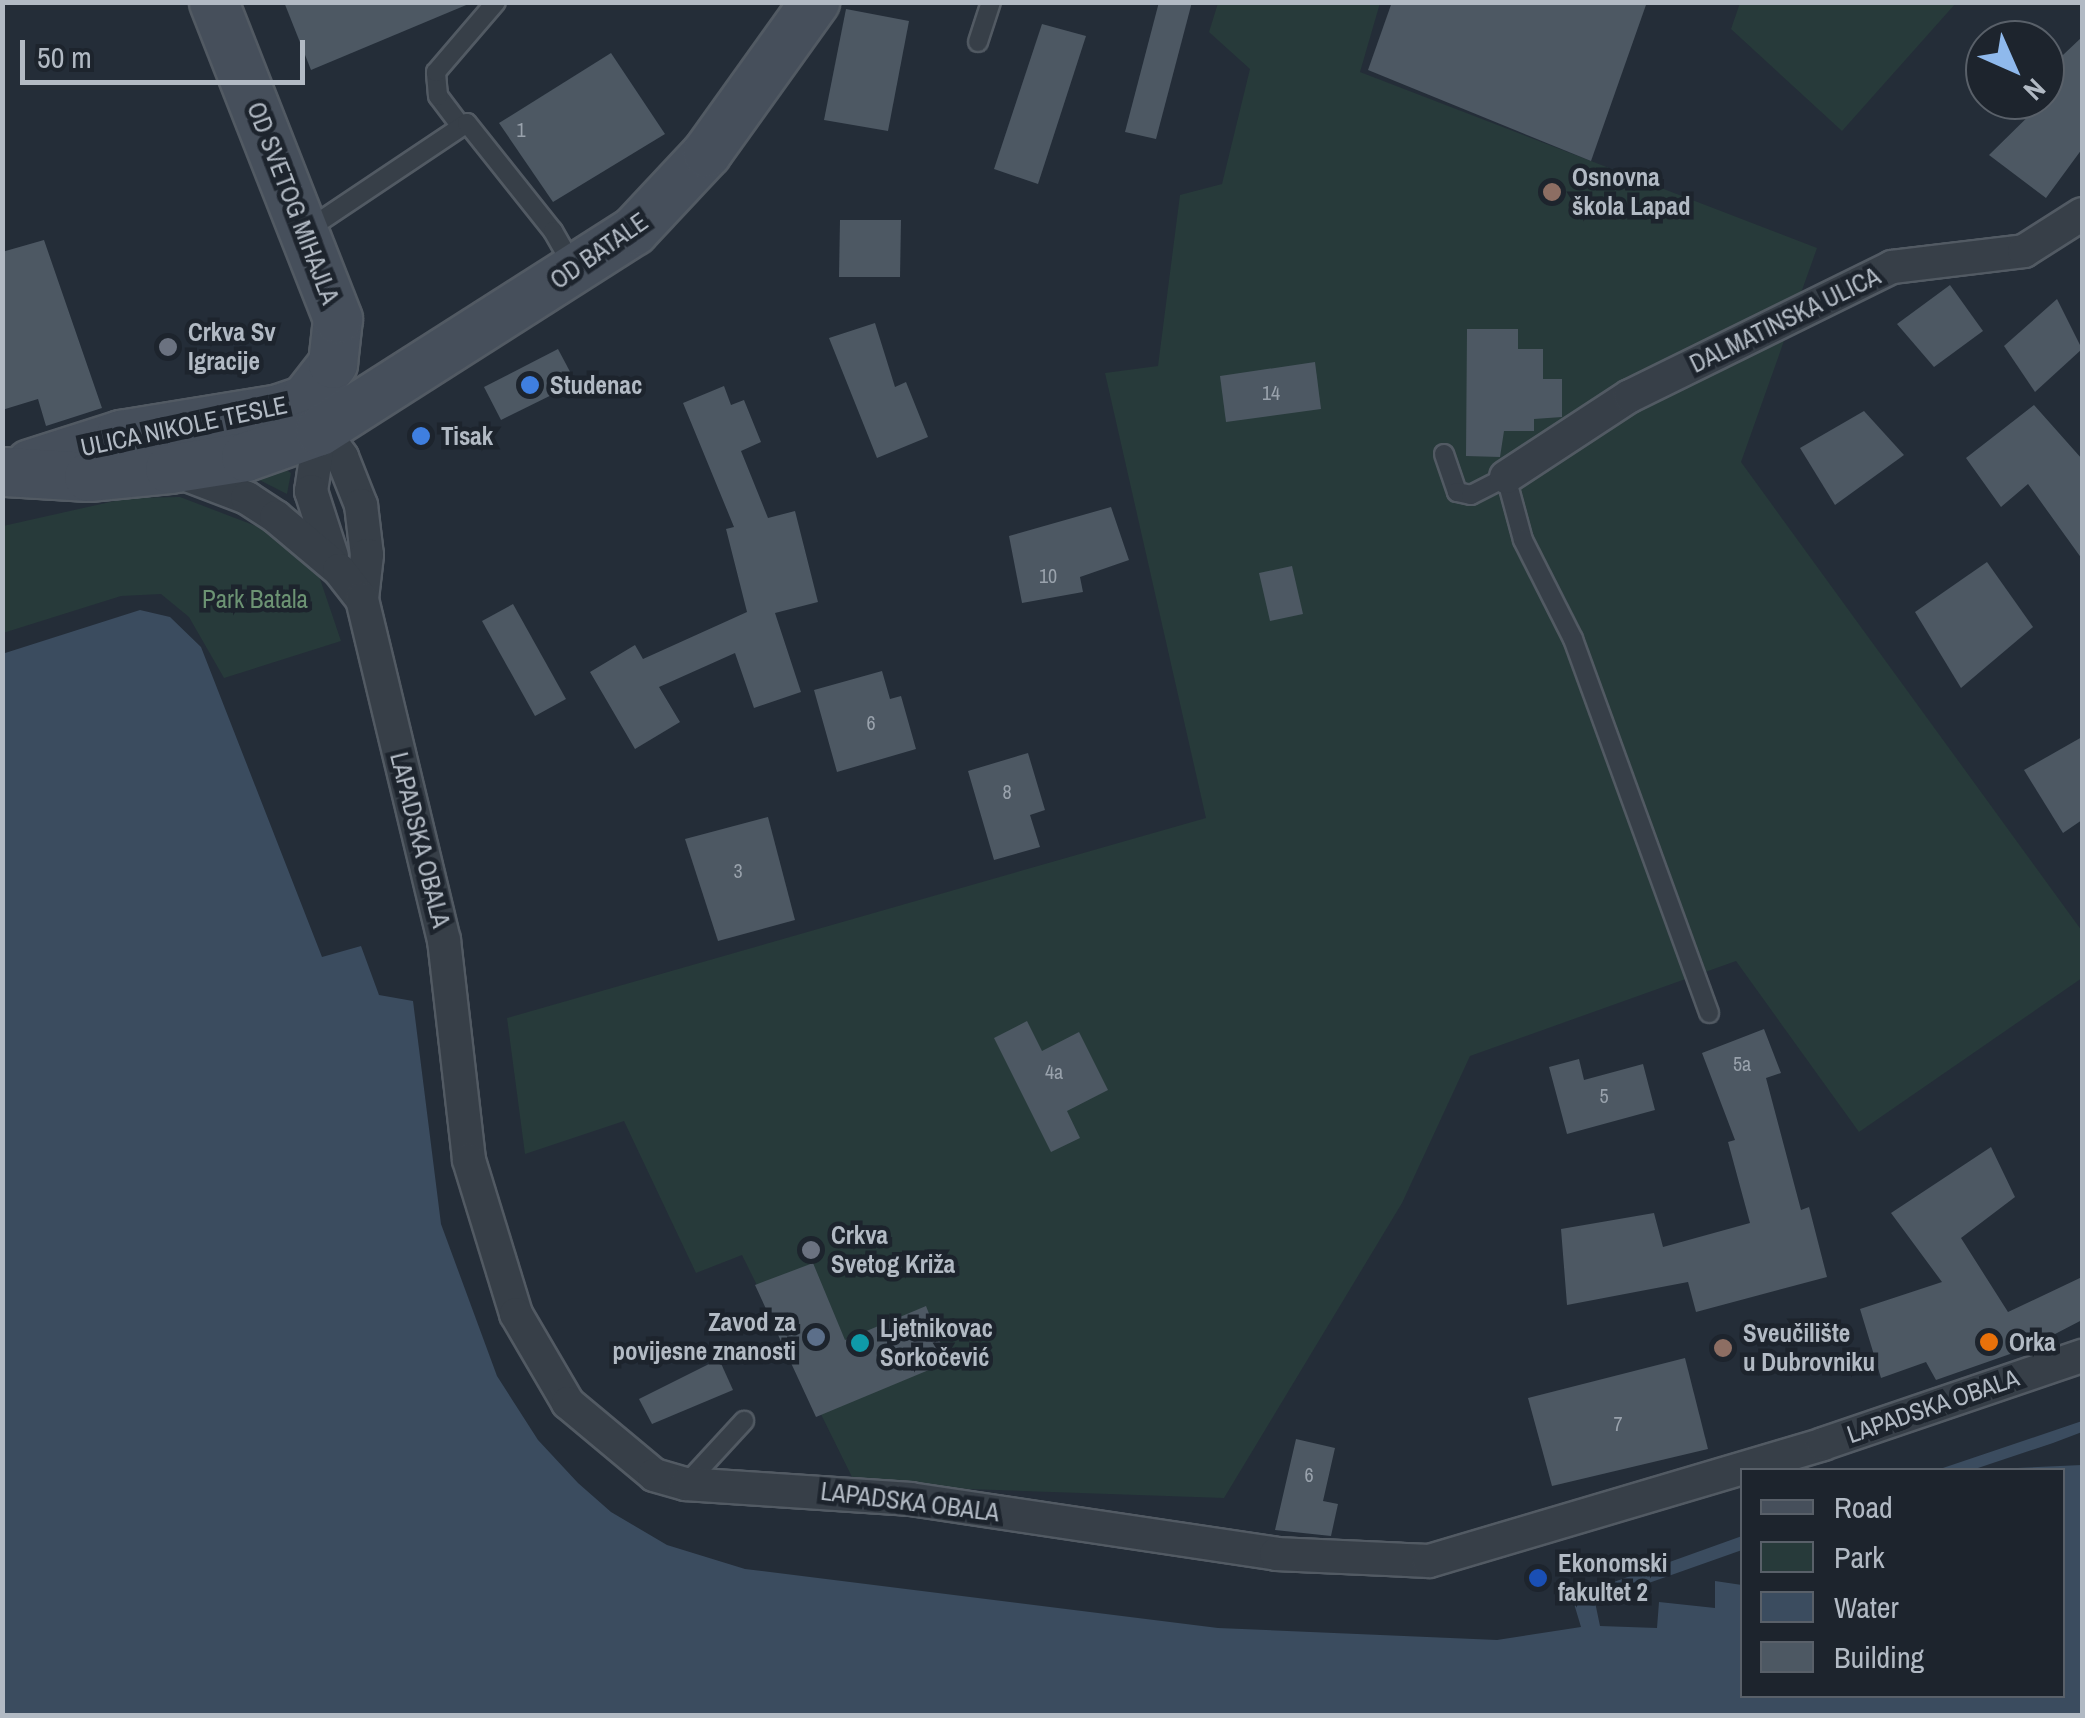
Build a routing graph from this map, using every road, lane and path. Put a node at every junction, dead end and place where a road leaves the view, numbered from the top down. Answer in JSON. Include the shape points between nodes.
{"nodes":[{"id":1,"x":214,"y":2,"type":"edge"},
{"id":2,"x":496,"y":2,"type":"edge"},
{"id":3,"x":815,"y":2,"type":"edge"},
{"id":4,"x":992,"y":2,"type":"edge"},
{"id":5,"x":978,"y":42,"type":"dead end"},
{"id":6,"x":460,"y":125,"type":"junction"},
{"id":7,"x":2082,"y":214,"type":"edge"},
{"id":8,"x":306,"y":230,"type":"junction"},
{"id":9,"x":576,"y":271,"type":"junction"},
{"id":10,"x":338,"y":319,"type":"junction"},
{"id":11,"x":441,"y":351,"type":"junction"},
{"id":12,"x":312,"y":416,"type":"junction"},
{"id":13,"x":1444,"y":454,"type":"dead end"},
{"id":14,"x":170,"y":470,"type":"junction"},
{"id":15,"x":4,"y":473,"type":"edge"},
{"id":16,"x":1506,"y":477,"type":"junction"},
{"id":17,"x":339,"y":570,"type":"junction"},
{"id":18,"x":362,"y":598,"type":"junction"},
{"id":19,"x":1709,"y":1013,"type":"dead end"},
{"id":20,"x":2082,"y":1356,"type":"edge"},
{"id":21,"x":744,"y":1420,"type":"dead end"},
{"id":22,"x":1742,"y":1468,"type":"edge"},
{"id":23,"x":1740,"y":1469,"type":"edge"},
{"id":24,"x":686,"y":1484,"type":"junction"}],
"edges":[{"from":1,"to":8,"type":"main road","name":"OD SVETOG MIHAJLA"},
{"from":2,"to":6,"type":"lane","via":[[436,72],[438,96]]},
{"from":3,"to":9,"type":"main road","name":"OD BATALE","via":[[749,99],[664,204]]},
{"from":4,"to":5,"type":"lane"},
{"from":6,"to":8,"type":"lane"},
{"from":6,"to":9,"type":"lane","via":[[474,124]]},
{"from":7,"to":16,"type":"street","name":"DALMATINSKA ULICA","via":[[2024,251],[1892,267],[1630,396]]},
{"from":8,"to":10,"type":"main road","name":"OD SVETOG MIHAJLA"},
{"from":9,"to":11,"type":"main road","name":"OD BATALE"},
{"from":10,"to":11,"type":"main road","via":[[383,350]]},
{"from":10,"to":12,"type":"main road","name":"OD SVETOG MIHAJLA","via":[[333,364]]},
{"from":11,"to":12,"type":"main road","name":"OD BATALE"},
{"from":12,"to":14,"type":"main road","name":"ULICA NIKOLE TESLE","via":[[246,456]]},
{"from":12,"to":15,"type":"main road","name":"ULICA NIKOLE TESLE","via":[[121,435]]},
{"from":12,"to":17,"type":"street","name":"LAPADSKA OBALA","via":[[310,491]]},
{"from":12,"to":18,"type":"street","name":"LAPADSKA OBALA","via":[[342,457],[361,505],[368,555]]},
{"from":13,"to":16,"type":"lane","via":[[1457,492],[1472,494]]},
{"from":14,"to":15,"type":"main road","name":"ULICA NIKOLE TESLE","via":[[90,477]]},
{"from":14,"to":17,"type":"street","name":"LAPADSKA OBALA","via":[[247,498]]},
{"from":16,"to":19,"type":"lane","via":[[1523,540],[1573,640]]},
{"from":17,"to":18,"type":"street","name":"LAPADSKA OBALA"},
{"from":18,"to":24,"type":"street","name":"LAPADSKA OBALA","via":[[444,940],[469,1160],[516,1314],[544,1372],[568,1402],[654,1475]]},
{"from":20,"to":22,"type":"street","name":"LAPADSKA OBALA"},
{"from":21,"to":24,"type":"lane"},
{"from":23,"to":24,"type":"street","name":"LAPADSKA OBALA","via":[[1428,1561],[1276,1554],[910,1499]]}]}
